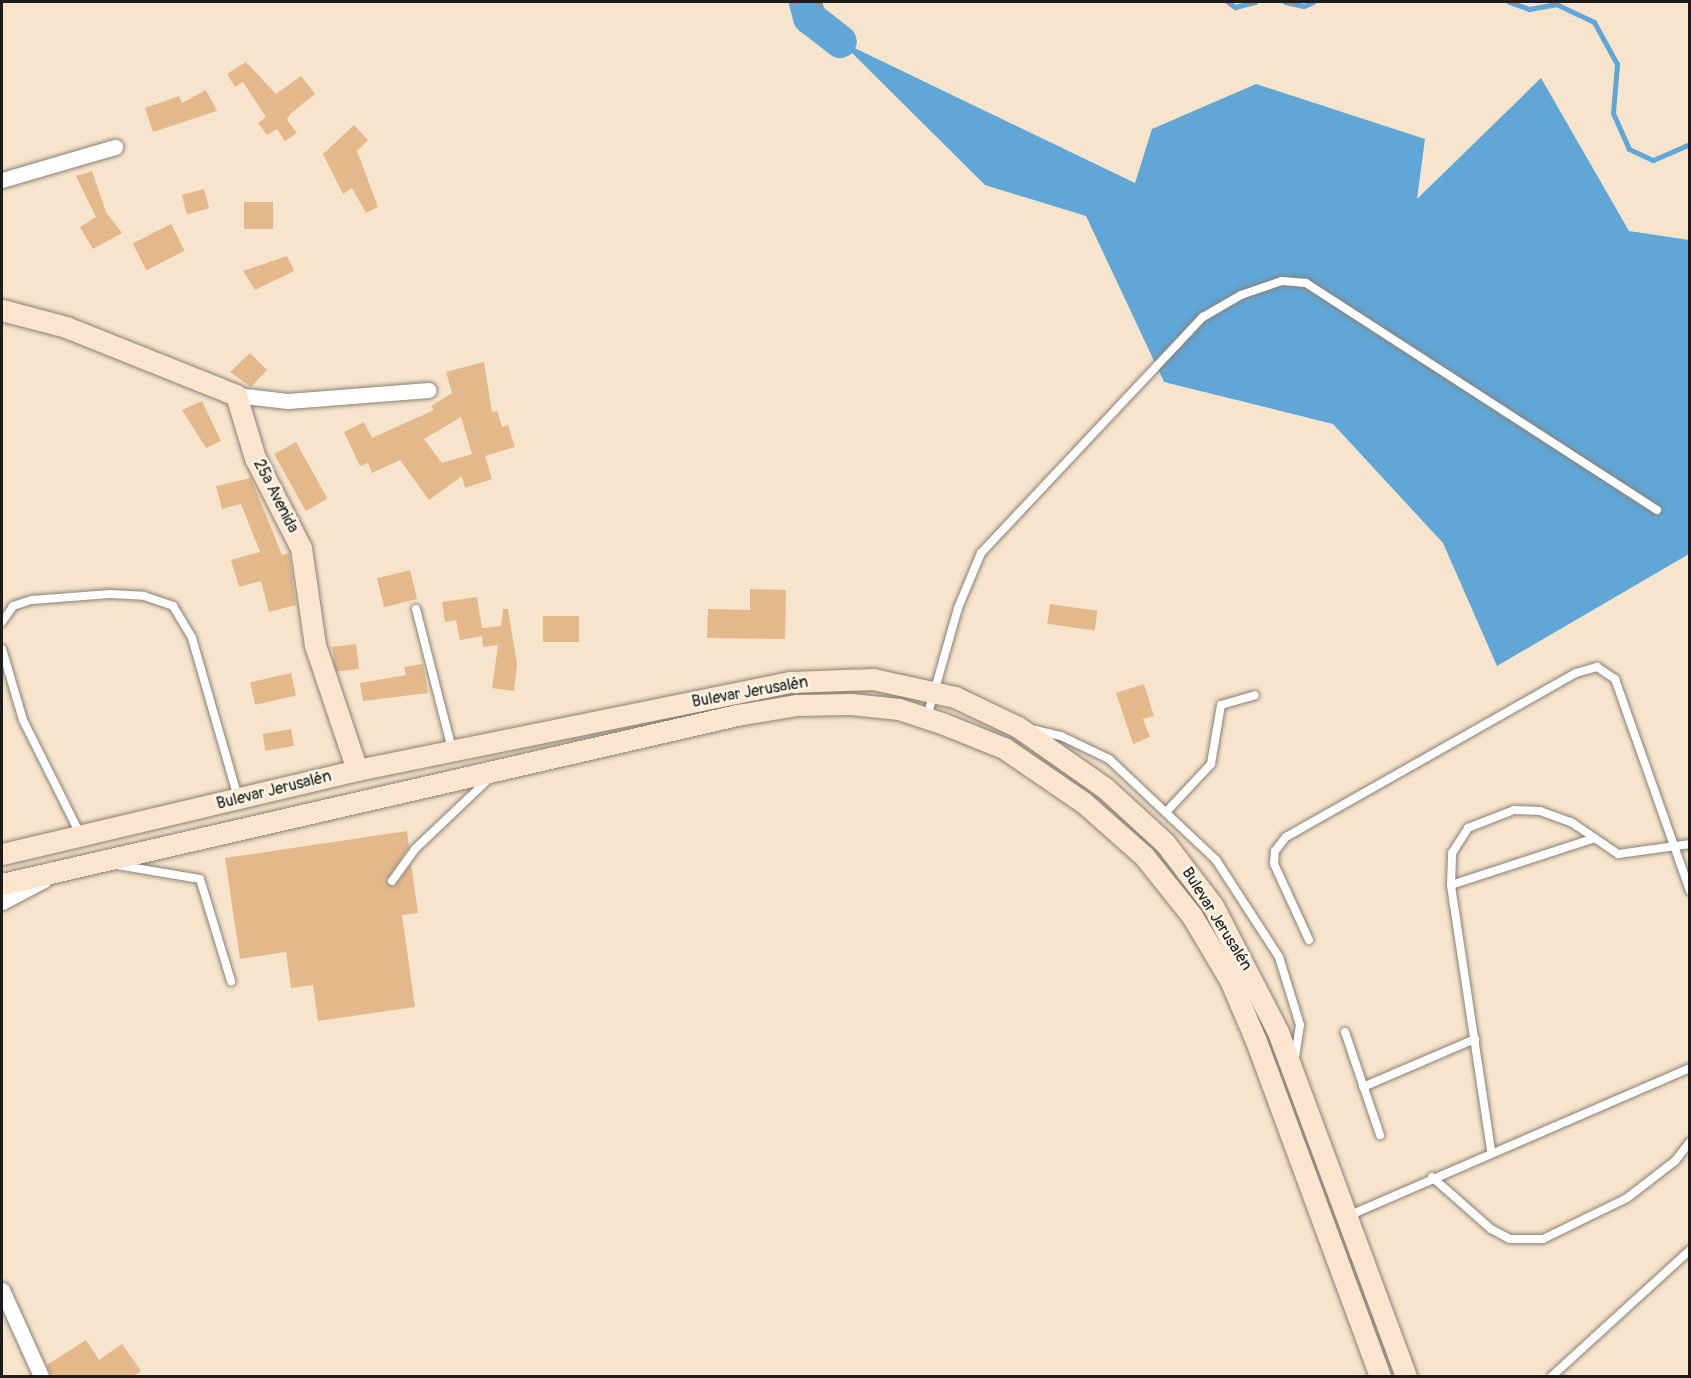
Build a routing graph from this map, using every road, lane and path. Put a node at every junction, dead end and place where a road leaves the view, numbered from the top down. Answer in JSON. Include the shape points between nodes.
{"nodes":[{"id":1,"x":115,"y":147,"type":"dead end"},
{"id":2,"x":2,"y":180,"type":"edge"},
{"id":3,"x":2,"y":310,"type":"edge"},
{"id":4,"x":429,"y":390,"type":"dead end"},
{"id":5,"x":236,"y":395,"type":"junction"},
{"id":6,"x":1657,"y":510,"type":"dead end"},
{"id":7,"x":416,"y":609,"type":"dead end"},
{"id":8,"x":2,"y":622,"type":"edge"},
{"id":9,"x":2,"y":650,"type":"edge"},
{"id":10,"x":935,"y":691,"type":"junction"},
{"id":11,"x":1256,"y":695,"type":"dead end"},
{"id":12,"x":927,"y":718,"type":"junction"},
{"id":13,"x":1018,"y":727,"type":"junction"},
{"id":14,"x":453,"y":750,"type":"junction"},
{"id":15,"x":357,"y":770,"type":"junction"},
{"id":16,"x":499,"y":770,"type":"junction"},
{"id":17,"x":239,"y":799,"type":"junction"},
{"id":18,"x":1168,"y":810,"type":"junction"},
{"id":19,"x":82,"y":837,"type":"junction"},
{"id":20,"x":1595,"y":837,"type":"junction"},
{"id":21,"x":1689,"y":844,"type":"edge"},
{"id":22,"x":1674,"y":849,"type":"junction"},
{"id":23,"x":2,"y":854,"type":"edge"},
{"id":24,"x":104,"y":862,"type":"junction"},
{"id":25,"x":62,"y":872,"type":"junction"},
{"id":26,"x":392,"y":881,"type":"dead end"},
{"id":27,"x":2,"y":884,"type":"edge"},
{"id":28,"x":1451,"y":885,"type":"junction"},
{"id":29,"x":1689,"y":891,"type":"edge"},
{"id":30,"x":2,"y":902,"type":"edge"},
{"id":31,"x":1309,"y":940,"type":"dead end"},
{"id":32,"x":231,"y":981,"type":"dead end"},
{"id":33,"x":1345,"y":1032,"type":"dead end"},
{"id":34,"x":1474,"y":1040,"type":"junction"},
{"id":35,"x":1689,"y":1068,"type":"edge"},
{"id":36,"x":1293,"y":1071,"type":"junction"},
{"id":37,"x":1363,"y":1088,"type":"junction"},
{"id":38,"x":1380,"y":1135,"type":"dead end"},
{"id":39,"x":1689,"y":1142,"type":"edge"},
{"id":40,"x":1491,"y":1150,"type":"junction"},
{"id":41,"x":1432,"y":1178,"type":"junction"},
{"id":42,"x":1346,"y":1216,"type":"junction"},
{"id":43,"x":1689,"y":1250,"type":"edge"},
{"id":44,"x":2,"y":1290,"type":"edge"},
{"id":45,"x":40,"y":1377,"type":"edge"},
{"id":46,"x":1380,"y":1377,"type":"edge"},
{"id":47,"x":1406,"y":1377,"type":"edge"},
{"id":48,"x":1552,"y":1377,"type":"edge"}],
"edges":[{"from":1,"to":2,"type":"street"},
{"from":3,"to":5,"type":"main road","via":[[66,327]]},
{"from":4,"to":5,"type":"street","via":[[288,401]]},
{"from":5,"to":15,"type":"main road","name":"25a Avenida","via":[[255,458],[301,548],[315,645]]},
{"from":6,"to":10,"type":"lane","via":[[1306,283],[1282,281],[1241,295],[1203,317],[981,553],[958,608]]},
{"from":7,"to":14,"type":"lane"},
{"from":8,"to":17,"type":"lane","via":[[13,606],[32,600],[110,594],[173,606],[192,638]]},
{"from":9,"to":19,"type":"lane","via":[[23,720]]},
{"from":10,"to":12,"type":"lane"},
{"from":10,"to":13,"type":"main road","name":"Bulevar Jerusalén"},
{"from":10,"to":14,"type":"main road","name":"Bulevar Jerusalén","via":[[873,679],[791,682]]},
{"from":11,"to":18,"type":"lane","via":[[1221,705],[1211,764]]},
{"from":12,"to":16,"type":"main road","name":"Bulevar Jerusalén","via":[[899,709],[797,705]]},
{"from":12,"to":46,"type":"main road","name":"Bulevar Jerusalén","via":[[1004,748],[1083,802],[1144,856],[1191,916],[1230,980],[1256,1041]]},
{"from":13,"to":18,"type":"lane","via":[[1061,736],[1109,759]]},
{"from":13,"to":36,"type":"main road","name":"Bulevar Jerusalén","via":[[1137,814],[1191,873],[1250,968]]},
{"from":14,"to":15,"type":"main road","name":"Bulevar Jerusalén"},
{"from":15,"to":17,"type":"main road","name":"Bulevar Jerusalén"},
{"from":16,"to":24,"type":"main road","name":"Bulevar Jerusalén"},
{"from":16,"to":26,"type":"lane","via":[[415,849]]},
{"from":17,"to":19,"type":"main road","name":"Bulevar Jerusalén"},
{"from":18,"to":36,"type":"lane","via":[[1216,860],[1279,957],[1300,1025]]},
{"from":19,"to":23,"type":"main road","name":"Bulevar Jerusalén"},
{"from":20,"to":22,"type":"lane","via":[[1618,854]]},
{"from":20,"to":28,"type":"lane"},
{"from":20,"to":28,"type":"lane","via":[[1540,811],[1490,816],[1468,828],[1452,853]]},
{"from":21,"to":22,"type":"lane"},
{"from":22,"to":29,"type":"lane"},
{"from":22,"to":31,"type":"lane","via":[[1615,679],[1597,667],[1576,673],[1286,837],[1275,851],[1274,864]]},
{"from":24,"to":25,"type":"main road","name":"Bulevar Jerusalén"},
{"from":24,"to":32,"type":"lane","via":[[200,879]]},
{"from":25,"to":27,"type":"main road","name":"Bulevar Jerusalén"},
{"from":25,"to":30,"type":"street"},
{"from":28,"to":34,"type":"lane"},
{"from":33,"to":37,"type":"lane"},
{"from":34,"to":37,"type":"lane"},
{"from":34,"to":40,"type":"lane"},
{"from":35,"to":40,"type":"lane"},
{"from":36,"to":42,"type":"main road","name":"Bulevar Jerusalén"},
{"from":37,"to":38,"type":"lane"},
{"from":39,"to":41,"type":"lane","via":[[1675,1161],[1627,1198],[1543,1239],[1510,1239],[1491,1229]]},
{"from":40,"to":41,"type":"lane"},
{"from":41,"to":42,"type":"lane"},
{"from":42,"to":47,"type":"main road","name":"Bulevar Jerusalén"},
{"from":43,"to":48,"type":"lane"},
{"from":44,"to":45,"type":"street"}]}
